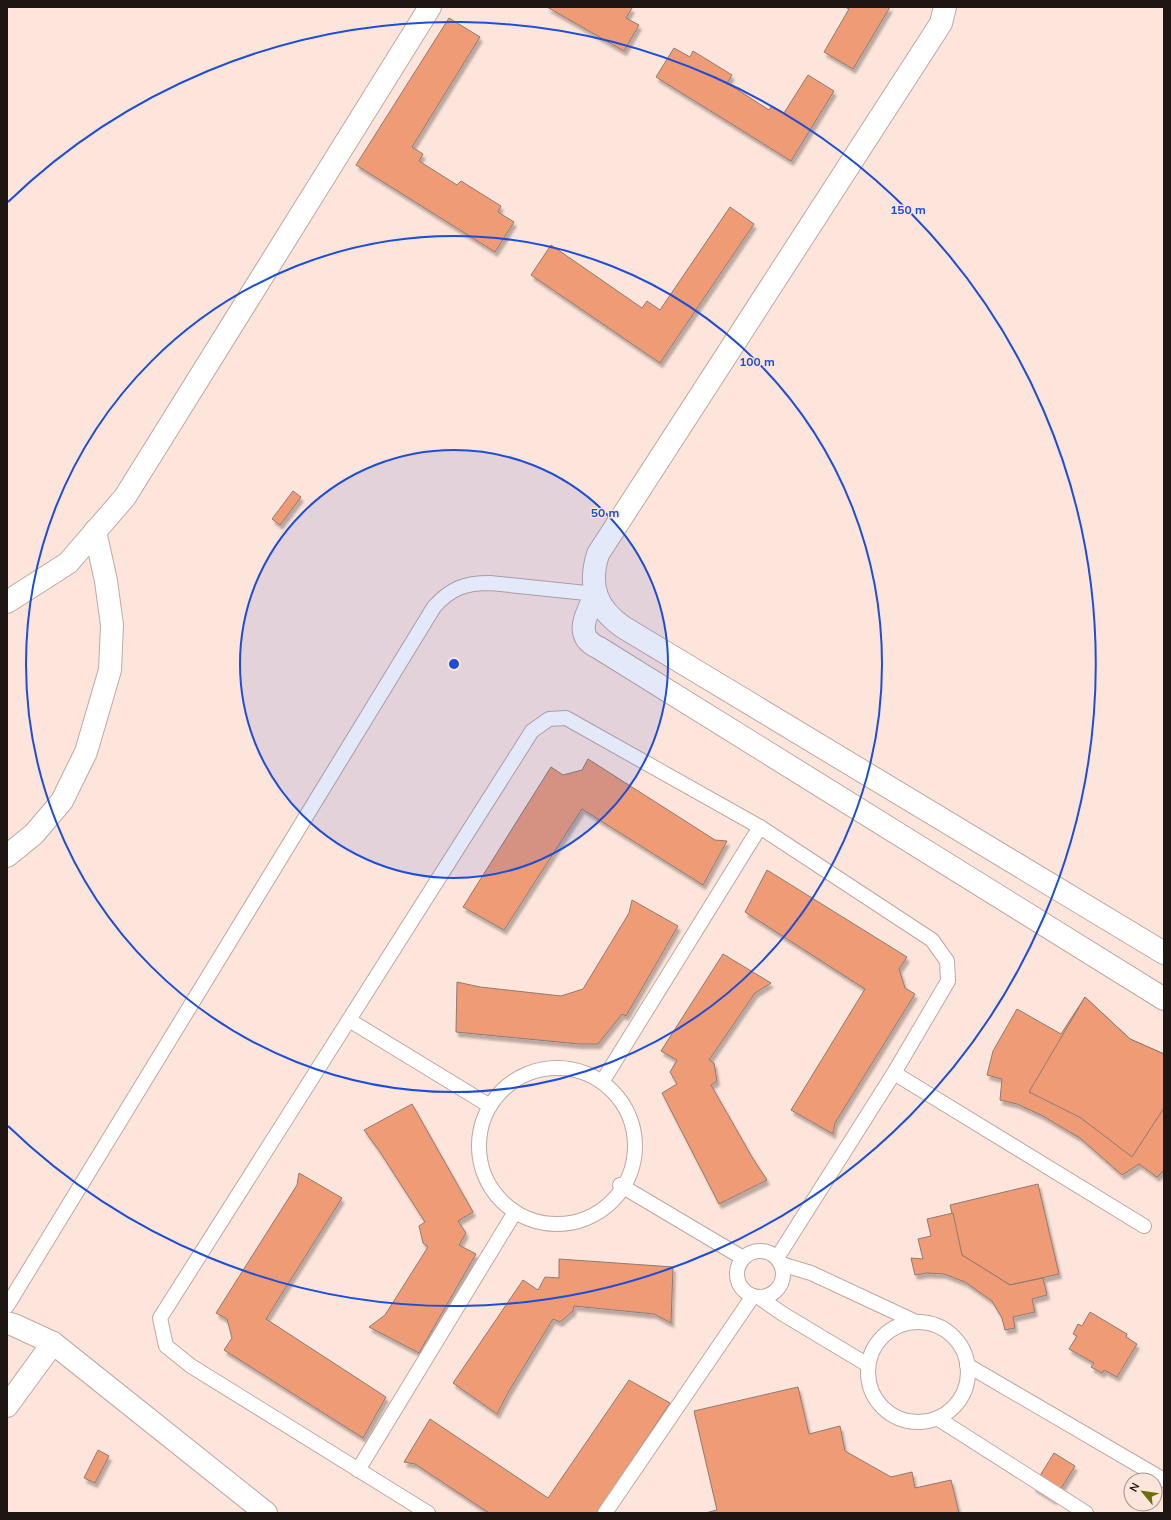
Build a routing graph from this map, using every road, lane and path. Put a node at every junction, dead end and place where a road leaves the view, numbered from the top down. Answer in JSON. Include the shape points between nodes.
{"nodes":[{"id":1,"x":430,"y":7,"type":"edge"},
{"id":2,"x":945,"y":7,"type":"edge"},
{"id":3,"x":95,"y":531,"type":"junction"},
{"id":4,"x":596,"y":594,"type":"junction"},
{"id":5,"x":7,"y":602,"type":"edge"},
{"id":6,"x":760,"y":827,"type":"junction"},
{"id":7,"x":7,"y":856,"type":"edge"},
{"id":8,"x":1164,"y":953,"type":"edge"},
{"id":9,"x":1164,"y":999,"type":"edge"},
{"id":10,"x":349,"y":1020,"type":"junction"},
{"id":11,"x":894,"y":1073,"type":"junction"},
{"id":12,"x":602,"y":1082,"type":"junction"},
{"id":13,"x":490,"y":1106,"type":"junction"},
{"id":14,"x":620,"y":1185,"type":"junction"},
{"id":15,"x":515,"y":1212,"type":"junction"},
{"id":16,"x":1144,"y":1226,"type":"dead end"},
{"id":17,"x":743,"y":1258,"type":"junction"},
{"id":18,"x":779,"y":1261,"type":"junction"},
{"id":19,"x":756,"y":1297,"type":"junction"},
{"id":20,"x":7,"y":1306,"type":"edge"},
{"id":21,"x":914,"y":1322,"type":"junction"},
{"id":22,"x":7,"y":1323,"type":"edge"},
{"id":23,"x":53,"y":1343,"type":"junction"},
{"id":24,"x":868,"y":1365,"type":"junction"},
{"id":25,"x":967,"y":1365,"type":"junction"},
{"id":26,"x":7,"y":1406,"type":"edge"},
{"id":27,"x":937,"y":1418,"type":"junction"},
{"id":28,"x":358,"y":1470,"type":"junction"},
{"id":29,"x":1164,"y":1480,"type":"edge"},
{"id":30,"x":266,"y":1513,"type":"edge"},
{"id":31,"x":428,"y":1513,"type":"edge"},
{"id":32,"x":605,"y":1513,"type":"edge"},
{"id":33,"x":1086,"y":1513,"type":"edge"}],
"edges":[{"from":1,"to":3,"type":"street","via":[[125,497]]},
{"from":2,"to":4,"type":"street","via":[[943,19],[936,31],[598,554],[593,580]]},
{"from":3,"to":5,"type":"street","via":[[68,563]]},
{"from":3,"to":7,"type":"street","via":[[112,624],[110,670],[86,752],[62,801],[34,834]]},
{"from":4,"to":8,"type":"street","via":[[611,618],[623,627]]},
{"from":4,"to":9,"type":"street","via":[[583,627],[587,639],[592,644]]},
{"from":4,"to":20,"type":"lane","via":[[476,583],[451,591],[434,607]]},
{"from":6,"to":10,"type":"lane","via":[[566,718],[549,719],[532,731]]},
{"from":6,"to":11,"type":"lane","via":[[932,940],[947,961],[948,982]]},
{"from":6,"to":12,"type":"lane"},
{"from":10,"to":13,"type":"lane"},
{"from":10,"to":28,"type":"lane","via":[[160,1318],[166,1346],[191,1366]]},
{"from":11,"to":16,"type":"lane"},
{"from":11,"to":18,"type":"lane"},
{"from":12,"to":13,"type":"lane","via":[[575,1069],[550,1068],[526,1074],[505,1087]]},
{"from":12,"to":14,"type":"lane","via":[[617,1095],[630,1116],[635,1140],[634,1164]]},
{"from":13,"to":15,"type":"lane","via":[[480,1132],[480,1159],[488,1185],[506,1206]]},
{"from":14,"to":15,"type":"lane","via":[[606,1208],[582,1221],[555,1225],[529,1220]]},
{"from":14,"to":17,"type":"lane"},
{"from":15,"to":28,"type":"lane"},
{"from":17,"to":18,"type":"lane","via":[[756,1251],[764,1251]]},
{"from":17,"to":19,"type":"lane","via":[[737,1272],[737,1280],[740,1287]]},
{"from":18,"to":19,"type":"lane","via":[[783,1272],[780,1286],[768,1296]]},
{"from":18,"to":21,"type":"lane","via":[[811,1273]]},
{"from":19,"to":24,"type":"lane"},
{"from":19,"to":32,"type":"lane"},
{"from":21,"to":24,"type":"lane","via":[[896,1326],[882,1336],[872,1350]]},
{"from":21,"to":25,"type":"lane","via":[[931,1323],[947,1331],[959,1343],[967,1359]]},
{"from":22,"to":23,"type":"street"},
{"from":23,"to":26,"type":"street"},
{"from":23,"to":30,"type":"street"},
{"from":24,"to":27,"type":"lane","via":[[868,1382],[873,1396],[883,1409],[896,1418],[912,1422],[927,1422]]},
{"from":25,"to":27,"type":"lane","via":[[968,1376],[963,1394],[954,1407]]},
{"from":25,"to":29,"type":"lane"},
{"from":27,"to":33,"type":"lane"},
{"from":28,"to":31,"type":"lane"}]}
